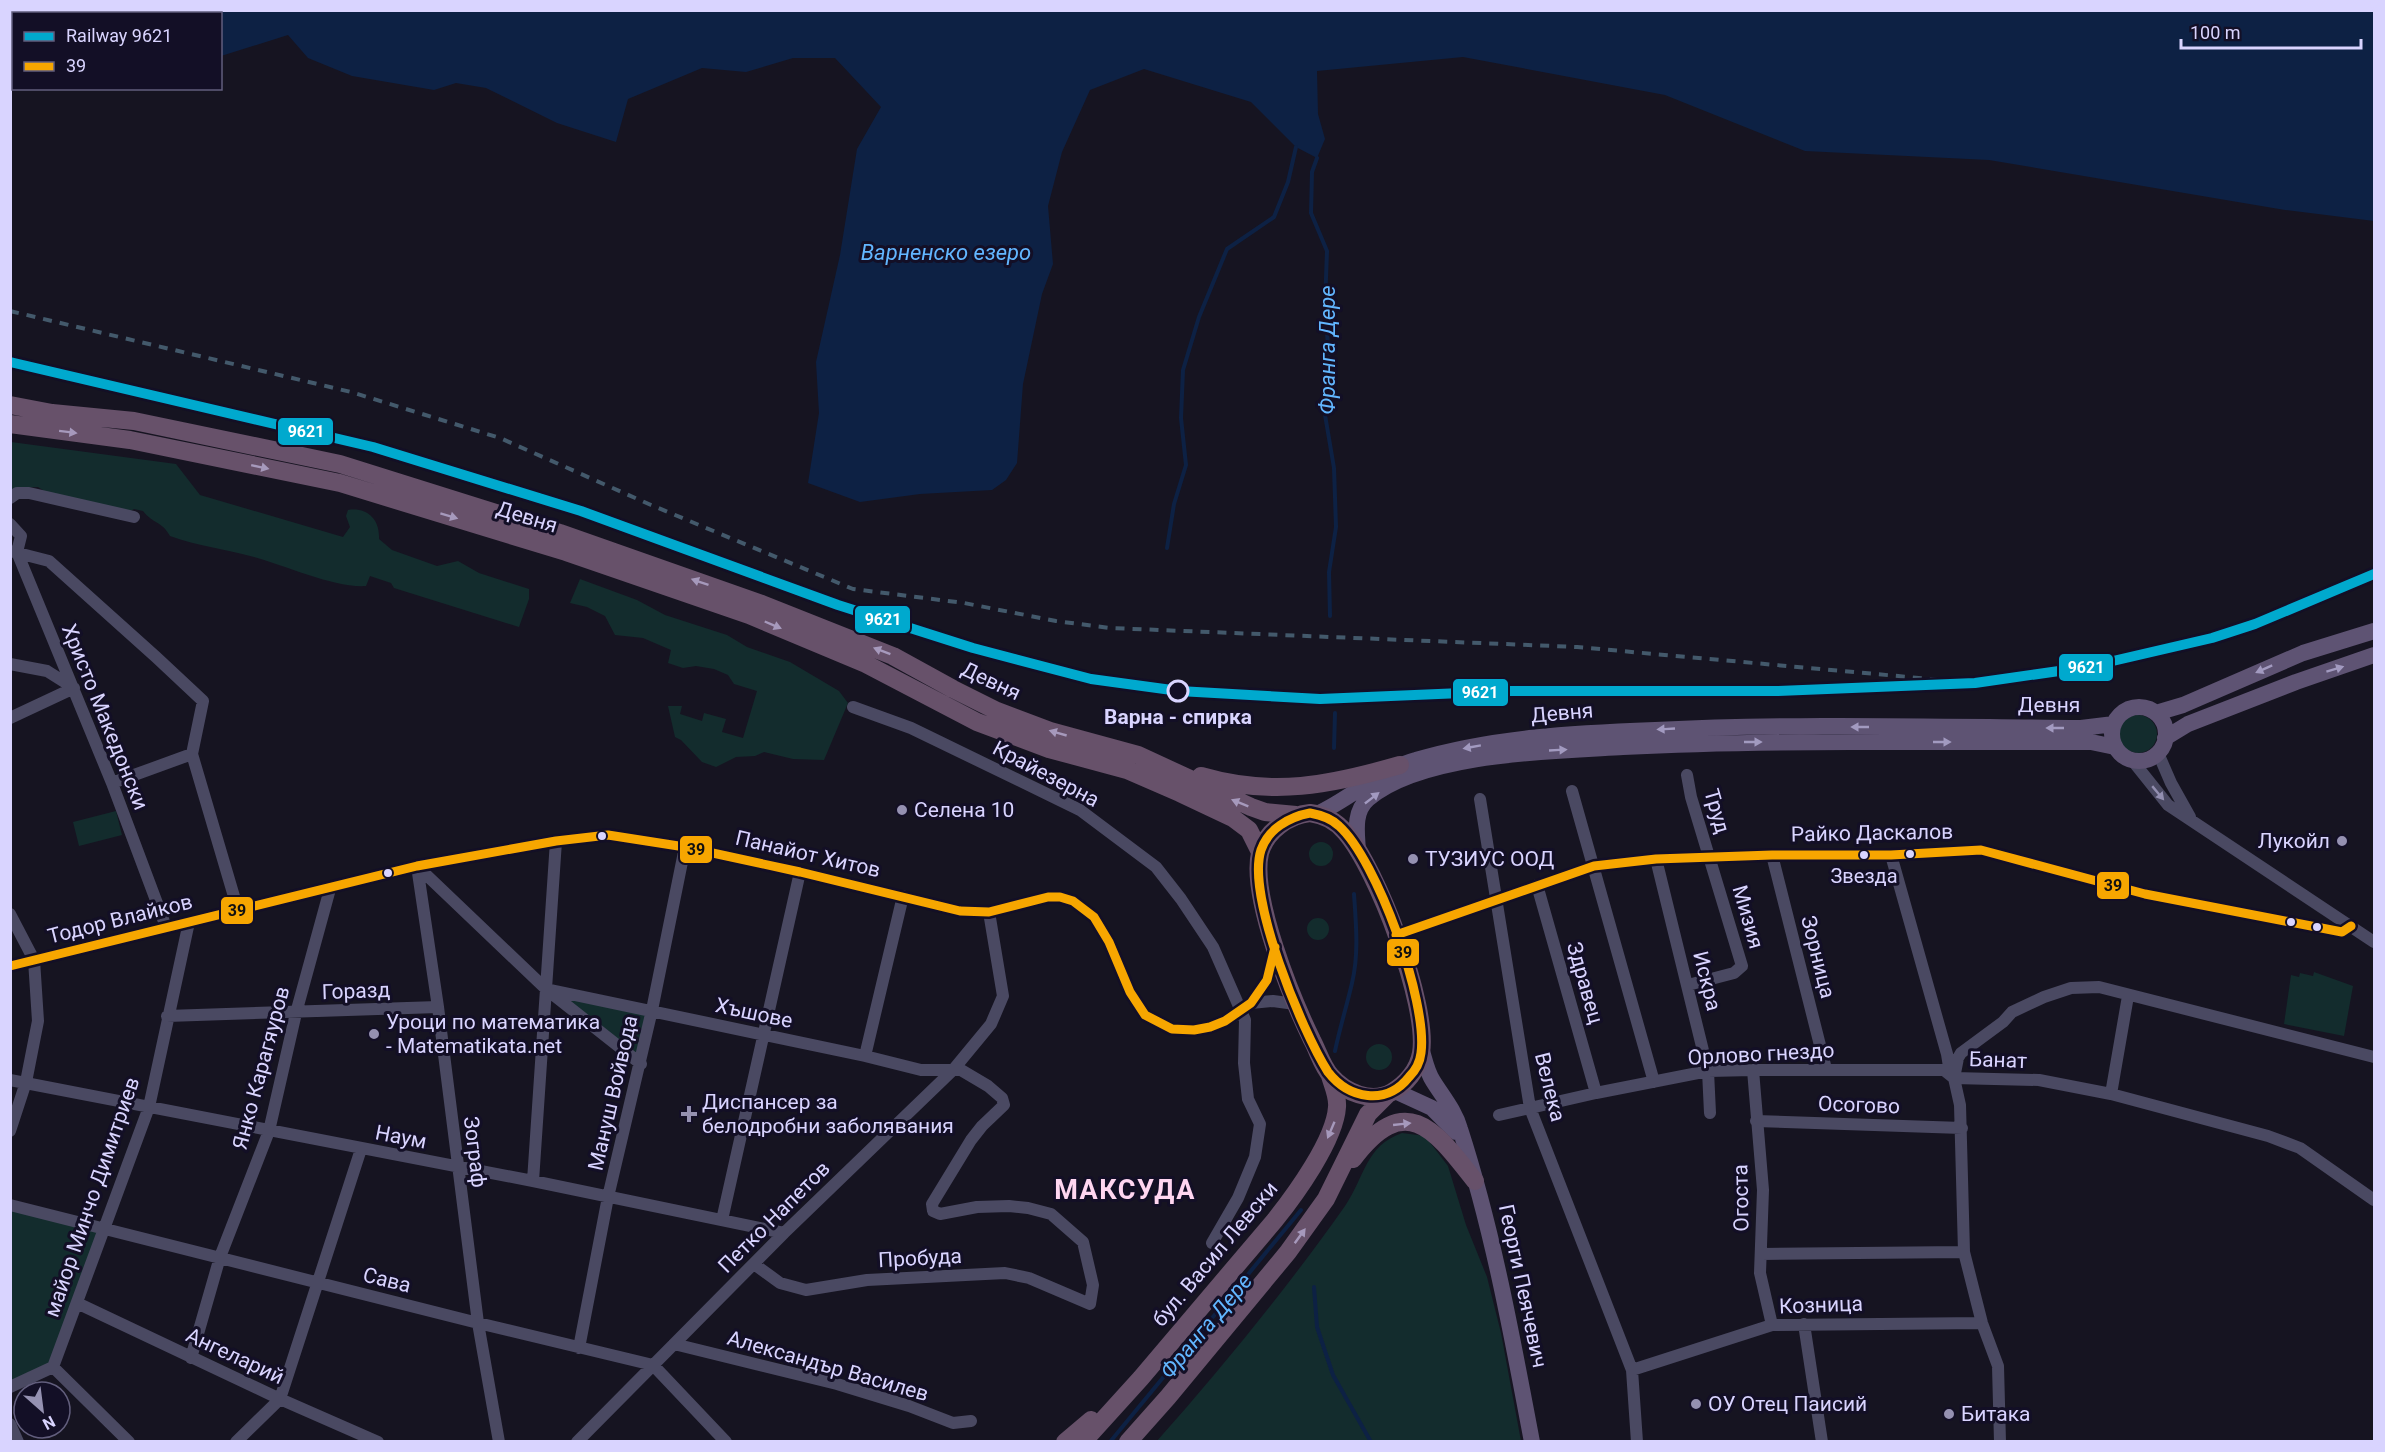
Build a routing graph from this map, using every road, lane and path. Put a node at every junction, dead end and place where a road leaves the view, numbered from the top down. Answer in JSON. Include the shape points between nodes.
{"nodes":[{"id":1,"x":10,"y":405,"type":"edge"},
{"id":2,"x":10,"y":424,"type":"edge"},
{"id":3,"x":10,"y":498,"type":"edge"},
{"id":4,"x":134,"y":517,"type":"dead end"},
{"id":5,"x":10,"y":524,"type":"edge"},
{"id":6,"x":14,"y":552,"type":"edge"},
{"id":7,"x":2374,"y":631,"type":"edge"},
{"id":8,"x":2374,"y":655,"type":"edge"},
{"id":9,"x":10,"y":664,"type":"edge"},
{"id":10,"x":74,"y":688,"type":"junction"},
{"id":11,"x":853,"y":707,"type":"dead end"},
{"id":12,"x":2156,"y":713,"type":"junction"},
{"id":13,"x":10,"y":718,"type":"edge"},
{"id":14,"x":2114,"y":724,"type":"junction"},
{"id":15,"x":2162,"y":746,"type":"junction"},
{"id":16,"x":2115,"y":747,"type":"junction"},
{"id":17,"x":192,"y":754,"type":"junction"},
{"id":18,"x":2132,"y":760,"type":"junction"},
{"id":19,"x":1159,"y":764,"type":"junction"},
{"id":20,"x":1400,"y":765,"type":"junction"},
{"id":21,"x":1687,"y":775,"type":"dead end"},
{"id":22,"x":112,"y":783,"type":"junction"},
{"id":23,"x":1572,"y":791,"type":"dead end"},
{"id":24,"x":1480,"y":799,"type":"dead end"},
{"id":25,"x":1317,"y":814,"type":"junction"},
{"id":26,"x":1296,"y":815,"type":"junction"},
{"id":27,"x":2191,"y":818,"type":"junction"},
{"id":28,"x":556,"y":841,"type":"junction"},
{"id":29,"x":686,"y":847,"type":"junction"},
{"id":30,"x":1358,"y":851,"type":"junction"},
{"id":31,"x":1260,"y":852,"type":"junction"},
{"id":32,"x":1772,"y":855,"type":"junction"},
{"id":33,"x":1891,"y":855,"type":"junction"},
{"id":34,"x":1710,"y":857,"type":"junction"},
{"id":35,"x":1656,"y":859,"type":"junction"},
{"id":36,"x":417,"y":866,"type":"junction"},
{"id":37,"x":1594,"y":866,"type":"junction"},
{"id":38,"x":800,"y":872,"type":"junction"},
{"id":39,"x":1537,"y":885,"type":"junction"},
{"id":40,"x":330,"y":889,"type":"junction"},
{"id":41,"x":903,"y":896,"type":"junction"},
{"id":42,"x":1495,"y":900,"type":"junction"},
{"id":43,"x":238,"y":910,"type":"junction"},
{"id":44,"x":989,"y":912,"type":"junction"},
{"id":45,"x":10,"y":914,"type":"edge"},
{"id":46,"x":189,"y":922,"type":"junction"},
{"id":47,"x":2350,"y":926,"type":"junction"},
{"id":48,"x":166,"y":927,"type":"junction"},
{"id":49,"x":1396,"y":935,"type":"junction"},
{"id":50,"x":2374,"y":942,"type":"edge"},
{"id":51,"x":1275,"y":947,"type":"junction"},
{"id":52,"x":34,"y":960,"type":"junction"},
{"id":53,"x":10,"y":966,"type":"edge"},
{"id":54,"x":1688,"y":985,"type":"junction"},
{"id":55,"x":546,"y":989,"type":"junction"},
{"id":56,"x":2128,"y":996,"type":"junction"},
{"id":57,"x":1251,"y":1003,"type":"junction"},
{"id":58,"x":1295,"y":1004,"type":"junction"},
{"id":59,"x":438,"y":1007,"type":"junction"},
{"id":60,"x":652,"y":1010,"type":"junction"},
{"id":61,"x":296,"y":1012,"type":"junction"},
{"id":62,"x":1240,"y":1012,"type":"junction"},
{"id":63,"x":167,"y":1016,"type":"junction"},
{"id":64,"x":764,"y":1036,"type":"junction"},
{"id":65,"x":1422,"y":1051,"type":"junction"},
{"id":66,"x":864,"y":1056,"type":"junction"},
{"id":67,"x":2374,"y":1057,"type":"edge"},
{"id":68,"x":640,"y":1064,"type":"junction"},
{"id":69,"x":1826,"y":1069,"type":"junction"},
{"id":70,"x":953,"y":1070,"type":"junction"},
{"id":71,"x":1753,"y":1070,"type":"junction"},
{"id":72,"x":1708,"y":1071,"type":"junction"},
{"id":73,"x":1329,"y":1074,"type":"junction"},
{"id":74,"x":1952,"y":1076,"type":"junction"},
{"id":75,"x":10,"y":1080,"type":"edge"},
{"id":76,"x":26,"y":1082,"type":"junction"},
{"id":77,"x":1654,"y":1082,"type":"junction"},
{"id":78,"x":1391,"y":1093,"type":"junction"},
{"id":79,"x":1596,"y":1093,"type":"junction"},
{"id":80,"x":2111,"y":1094,"type":"junction"},
{"id":81,"x":149,"y":1107,"type":"junction"},
{"id":82,"x":1530,"y":1108,"type":"junction"},
{"id":83,"x":1710,"y":1113,"type":"dead end"},
{"id":84,"x":1499,"y":1115,"type":"dead end"},
{"id":85,"x":1756,"y":1121,"type":"junction"},
{"id":86,"x":1962,"y":1128,"type":"junction"},
{"id":87,"x":10,"y":1131,"type":"edge"},
{"id":88,"x":269,"y":1131,"type":"junction"},
{"id":89,"x":1464,"y":1142,"type":"junction"},
{"id":90,"x":361,"y":1149,"type":"junction"},
{"id":91,"x":457,"y":1167,"type":"junction"},
{"id":92,"x":533,"y":1181,"type":"junction"},
{"id":93,"x":1475,"y":1181,"type":"junction"},
{"id":94,"x":1331,"y":1190,"type":"junction"},
{"id":95,"x":608,"y":1197,"type":"junction"},
{"id":96,"x":2374,"y":1200,"type":"edge"},
{"id":97,"x":10,"y":1205,"type":"edge"},
{"id":98,"x":722,"y":1220,"type":"junction"},
{"id":99,"x":105,"y":1230,"type":"junction"},
{"id":100,"x":784,"y":1233,"type":"junction"},
{"id":101,"x":1212,"y":1243,"type":"dead end"},
{"id":102,"x":1964,"y":1252,"type":"junction"},
{"id":103,"x":1761,"y":1254,"type":"junction"},
{"id":104,"x":220,"y":1257,"type":"junction"},
{"id":105,"x":754,"y":1264,"type":"junction"},
{"id":106,"x":317,"y":1283,"type":"junction"},
{"id":107,"x":76,"y":1304,"type":"junction"},
{"id":108,"x":478,"y":1323,"type":"junction"},
{"id":109,"x":1982,"y":1323,"type":"junction"},
{"id":110,"x":1804,"y":1324,"type":"junction"},
{"id":111,"x":1772,"y":1325,"type":"junction"},
{"id":112,"x":674,"y":1344,"type":"junction"},
{"id":113,"x":579,"y":1348,"type":"junction"},
{"id":114,"x":191,"y":1358,"type":"junction"},
{"id":115,"x":653,"y":1365,"type":"junction"},
{"id":116,"x":54,"y":1367,"type":"junction"},
{"id":117,"x":1632,"y":1370,"type":"junction"},
{"id":118,"x":1141,"y":1378,"type":"junction"},
{"id":119,"x":10,"y":1387,"type":"edge"},
{"id":120,"x":280,"y":1399,"type":"junction"},
{"id":121,"x":971,"y":1421,"type":"dead end"},
{"id":122,"x":10,"y":1424,"type":"edge"},
{"id":123,"x":583,"y":1440,"type":"edge"},
{"id":124,"x":18,"y":1442,"type":"edge"},
{"id":125,"x":129,"y":1442,"type":"edge"},
{"id":126,"x":236,"y":1442,"type":"edge"},
{"id":127,"x":378,"y":1442,"type":"edge"},
{"id":128,"x":499,"y":1442,"type":"edge"},
{"id":129,"x":726,"y":1442,"type":"edge"},
{"id":130,"x":1065,"y":1442,"type":"edge"},
{"id":131,"x":1083,"y":1442,"type":"edge"},
{"id":132,"x":1128,"y":1442,"type":"edge"},
{"id":133,"x":1532,"y":1442,"type":"edge"},
{"id":134,"x":1637,"y":1442,"type":"edge"},
{"id":135,"x":1822,"y":1442,"type":"edge"},
{"id":136,"x":2000,"y":1442,"type":"edge"}],
"edges":[{"from":19,"to":1,"type":"highway","name":"Девня","one_way":true,"via":[[998,711],[893,656],[762,604],[560,533],[351,467],[134,422]]},
{"from":2,"to":31,"type":"highway","name":"Девня","one_way":true,"via":[[130,440],[340,483],[609,567],[749,615],[866,664],[977,722],[1127,770],[1180,793],[1233,818],[1249,830]]},
{"from":3,"to":4,"type":"street","via":[[29,494]]},
{"from":5,"to":6,"type":"street","name":"Христо Македонски","via":[[21,536]]},
{"from":6,"to":10,"type":"street","name":"Христо Македонски"},
{"from":6,"to":17,"type":"street","via":[[49,561],[203,701]]},
{"from":7,"to":12,"type":"main road","one_way":true,"via":[[2303,653]]},
{"from":15,"to":8,"type":"main road","one_way":true,"via":[[2188,724]]},
{"from":9,"to":10,"type":"street","via":[[47,671]]},
{"from":10,"to":13,"type":"street"},
{"from":10,"to":22,"type":"street","name":"Христо Македонски"},
{"from":11,"to":62,"type":"street","name":"Кpaйeзepнa","via":[[911,728],[1080,810],[1156,867],[1213,947]]},
{"from":12,"to":14,"type":"main road","via":[[2137,707],[2127,710]]},
{"from":12,"to":15,"type":"main road","via":[[2162,720]]},
{"from":14,"to":16,"type":"main road"},
{"from":14,"to":20,"type":"main road","name":"Девня","one_way":true,"via":[[2081,728],[1733,726],[1578,733],[1460,749]]},
{"from":15,"to":18,"type":"main road","via":[[2141,761]]},
{"from":15,"to":27,"type":"street","via":[[2171,783]]},
{"from":16,"to":18,"type":"main road"},
{"from":30,"to":16,"type":"main road","name":"Девня","one_way":true,"via":[[1358,815],[1367,800],[1400,781],[1426,772],[1493,758],[1549,751],[1729,742],[2091,742]]},
{"from":17,"to":22,"type":"street"},
{"from":17,"to":43,"type":"street"},
{"from":18,"to":27,"type":"street","one_way":true,"via":[[2162,799]]},
{"from":19,"to":20,"type":"highway","via":[[1259,788],[1325,784]]},
{"from":26,"to":19,"type":"highway","name":"Девня","one_way":true,"via":[[1251,807]]},
{"from":20,"to":25,"type":"main road","name":"Девня"},
{"from":21,"to":34,"type":"street","name":"Труд"},
{"from":22,"to":48,"type":"street","name":"Христо Македонски"},
{"from":23,"to":37,"type":"street"},
{"from":24,"to":42,"type":"street","name":"Велека"},
{"from":25,"to":26,"type":"highway","name":"Девня"},
{"from":25,"to":30,"type":"highway","via":[[1341,827]]},
{"from":26,"to":31,"type":"highway","via":[[1280,825]]},
{"from":27,"to":47,"type":"street"},
{"from":28,"to":29,"type":"street","name":"Панайот Хитов","via":[[608,835]]},
{"from":28,"to":36,"type":"street","name":"Тодор Влайков"},
{"from":28,"to":55,"type":"street"},
{"from":29,"to":38,"type":"street","name":"Панайот Хитов"},
{"from":29,"to":60,"type":"street","name":"Mануш Войвода"},
{"from":30,"to":49,"type":"highway"},
{"from":31,"to":51,"type":"highway","name":"бул. Васил Левски","via":[[1261,891]]},
{"from":32,"to":33,"type":"street","name":"Райко Даскалов"},
{"from":32,"to":34,"type":"street","name":"Райко Даскалов"},
{"from":32,"to":69,"type":"street","name":"Зорница"},
{"from":33,"to":47,"type":"street","name":"Райко Даскалов","via":[[1981,850],[2145,894],[2342,932]]},
{"from":33,"to":74,"type":"street"},
{"from":34,"to":35,"type":"street","name":"Райко Даскалов"},
{"from":34,"to":54,"type":"street","name":"Мизия","via":[[1742,966],[1734,973]]},
{"from":35,"to":37,"type":"street","name":"Райко Даскалов"},
{"from":35,"to":54,"type":"street","name":"Искра"},
{"from":36,"to":40,"type":"street","name":"Тодор Влайков"},
{"from":36,"to":55,"type":"street"},
{"from":36,"to":59,"type":"street","name":"Зограф"},
{"from":37,"to":39,"type":"street","name":"Райко Даскалов"},
{"from":37,"to":77,"type":"street"},
{"from":38,"to":41,"type":"street","name":"Панайот Хитов"},
{"from":38,"to":64,"type":"street"},
{"from":39,"to":42,"type":"street","name":"Райко Даскалов"},
{"from":39,"to":79,"type":"street","name":"Здравец"},
{"from":40,"to":43,"type":"street","name":"Тодор Влайков"},
{"from":40,"to":61,"type":"street","name":"Янко Карагяуров"},
{"from":41,"to":44,"type":"street","name":"Панайот Хитов","via":[[960,911]]},
{"from":41,"to":66,"type":"street"},
{"from":42,"to":49,"type":"street","name":"Райко Даскалов"},
{"from":42,"to":82,"type":"street","name":"Велека"},
{"from":43,"to":46,"type":"street","name":"Тодор Влайков"},
{"from":44,"to":62,"type":"street","name":"Панайот Хитов","via":[[1048,897],[1073,901],[1094,917],[1136,1002],[1157,1023],[1172,1029],[1194,1030]]},
{"from":44,"to":70,"type":"street","name":"Петко Напетов","via":[[1003,996],[991,1024]]},
{"from":45,"to":52,"type":"street"},
{"from":46,"to":48,"type":"street","name":"Тодор Влайков"},
{"from":46,"to":63,"type":"street","name":"майор Минчо Димитриев"},
{"from":47,"to":50,"type":"street"},
{"from":48,"to":52,"type":"street","name":"Тодор Влайков"},
{"from":49,"to":65,"type":"highway","via":[[1418,1010]]},
{"from":51,"to":57,"type":"street","via":[[1267,980]]},
{"from":51,"to":58,"type":"highway","name":"бул. Васил Левски"},
{"from":52,"to":53,"type":"street","name":"Тодор Влайков"},
{"from":52,"to":76,"type":"street","via":[[38,1021]]},
{"from":54,"to":72,"type":"street","name":"Искра"},
{"from":55,"to":60,"type":"street","name":"Хъшове"},
{"from":55,"to":68,"type":"street"},
{"from":55,"to":92,"type":"street"},
{"from":56,"to":67,"type":"street","name":"Банат"},
{"from":56,"to":74,"type":"street","name":"Банат","via":[[2099,987],[2071,988],[2044,997],[2012,1012],[1969,1046],[1958,1058]]},
{"from":56,"to":80,"type":"street"},
{"from":57,"to":58,"type":"street"},
{"from":57,"to":62,"type":"street"},
{"from":58,"to":73,"type":"highway","name":"бул. Васил Левски"},
{"from":59,"to":61,"type":"street","name":"Горазд"},
{"from":59,"to":91,"type":"street","name":"Зограф"},
{"from":60,"to":64,"type":"street","name":"Хъшове"},
{"from":60,"to":68,"type":"street","name":"Mануш Войвода"},
{"from":61,"to":63,"type":"street","name":"Горазд"},
{"from":61,"to":88,"type":"street","name":"Янко Карагяуров"},
{"from":62,"to":101,"type":"street","via":[[1245,1020],[1248,1099],[1260,1124],[1256,1157]]},
{"from":63,"to":81,"type":"street","name":"майор Минчо Димитриев"},
{"from":64,"to":66,"type":"street","name":"Хъшове"},
{"from":64,"to":98,"type":"street"},
{"from":65,"to":78,"type":"highway","via":[[1416,1068]]},
{"from":65,"to":89,"type":"main road","name":"Георги Пеячевич","via":[[1430,1075],[1460,1126]]},
{"from":66,"to":70,"type":"street","name":"Хъшове","via":[[921,1070]]},
{"from":68,"to":95,"type":"street","name":"Mануш Войвода"},
{"from":69,"to":71,"type":"street","name":"Орлово гнездо"},
{"from":69,"to":74,"type":"street","name":"Орлово гнездо","via":[[1944,1070]]},
{"from":70,"to":100,"type":"street","name":"Петко Напетов"},
{"from":70,"to":105,"type":"street","name":"Прoбудa","via":[[961,1070],[988,1086],[1004,1105],[971,1140],[932,1204],[933,1211],[940,1214],[1009,1206],[1051,1214],[1083,1242],[1093,1285],[1090,1304],[1029,1278],[1005,1273],[867,1280],[806,1290],[780,1283]]},
{"from":71,"to":72,"type":"street","name":"Орлово гнездо"},
{"from":71,"to":85,"type":"street","name":"Огоста"},
{"from":72,"to":77,"type":"street","name":"Орлово гнездо"},
{"from":72,"to":83,"type":"street","name":"Искра"},
{"from":73,"to":78,"type":"highway","via":[[1360,1095]]},
{"from":73,"to":118,"type":"highway","name":"бул. Васил Левски","one_way":true,"via":[[1337,1110],[1326,1141],[1307,1175],[1275,1220]]},
{"from":74,"to":80,"type":"street","name":"Банат","via":[[2039,1080]]},
{"from":74,"to":86,"type":"street"},
{"from":75,"to":76,"type":"street","name":"Наум"},
{"from":76,"to":81,"type":"street","name":"Наум"},
{"from":76,"to":87,"type":"street"},
{"from":77,"to":79,"type":"street","name":"Орлово гнездо"},
{"from":78,"to":89,"type":"main road","name":"Георги Пеячевич","via":[[1432,1108]]},
{"from":78,"to":94,"type":"highway","via":[[1368,1114]]},
{"from":79,"to":82,"type":"street","name":"Орлово гнездо"},
{"from":80,"to":96,"type":"street","name":"Банат","via":[[2300,1148]]},
{"from":81,"to":88,"type":"street","name":"Наум"},
{"from":81,"to":99,"type":"street","name":"майор Минчо Димитриев"},
{"from":82,"to":84,"type":"street","name":"Орлово гнездо"},
{"from":82,"to":117,"type":"street","name":"Велека"},
{"from":85,"to":86,"type":"street","name":"Осогово"},
{"from":85,"to":103,"type":"street","name":"Огоста","via":[[1763,1190]]},
{"from":86,"to":102,"type":"street"},
{"from":88,"to":90,"type":"street","name":"Наум"},
{"from":88,"to":104,"type":"street","name":"Янко Карагяуров"},
{"from":89,"to":93,"type":"main road","name":"Георги Пеячевич"},
{"from":90,"to":91,"type":"street","name":"Наум"},
{"from":90,"to":106,"type":"street"},
{"from":91,"to":92,"type":"street","name":"Наум"},
{"from":91,"to":108,"type":"street","name":"Зограф"},
{"from":92,"to":95,"type":"street","name":"Наум"},
{"from":94,"to":93,"type":"highway","one_way":true,"via":[[1374,1135],[1404,1122],[1421,1124],[1437,1134]]},
{"from":93,"to":133,"type":"main road","name":"Георги Пеячевич","via":[[1497,1262]]},
{"from":132,"to":94,"type":"highway","one_way":true,"via":[[1267,1280]]},
{"from":95,"to":98,"type":"street","name":"Наум"},
{"from":95,"to":113,"type":"street","name":"Mануш Войвода"},
{"from":97,"to":99,"type":"street","name":"Сава"},
{"from":98,"to":100,"type":"street","name":"Наум"},
{"from":99,"to":104,"type":"street","name":"Сава"},
{"from":99,"to":107,"type":"street","name":"майор Минчо Димитриев"},
{"from":100,"to":105,"type":"street","name":"Петко Напетов"},
{"from":102,"to":103,"type":"street"},
{"from":102,"to":109,"type":"street"},
{"from":103,"to":111,"type":"street","name":"Огоста","via":[[1760,1273]]},
{"from":104,"to":106,"type":"street","name":"Сава"},
{"from":104,"to":114,"type":"street","name":"Янко Карагяуров"},
{"from":105,"to":112,"type":"street","name":"Петко Напетов"},
{"from":106,"to":108,"type":"street","name":"Сава"},
{"from":106,"to":120,"type":"street"},
{"from":107,"to":114,"type":"street","name":"Ангеларий"},
{"from":107,"to":116,"type":"street","name":"майор Минчо Димитриев"},
{"from":108,"to":113,"type":"street","name":"Сава"},
{"from":108,"to":128,"type":"street","name":"Зограф"},
{"from":109,"to":110,"type":"street","name":"Козница"},
{"from":109,"to":136,"type":"street","via":[[1998,1366]]},
{"from":110,"to":111,"type":"street","name":"Козница"},
{"from":110,"to":135,"type":"street"},
{"from":111,"to":117,"type":"street","name":"Козница"},
{"from":112,"to":115,"type":"street","name":"Петко Напетов"},
{"from":112,"to":121,"type":"street","name":"Александър Василев","via":[[837,1384],[953,1423]]},
{"from":113,"to":115,"type":"street","name":"Сава"},
{"from":114,"to":120,"type":"street","name":"Ангеларий"},
{"from":115,"to":123,"type":"street","name":"Петко Напетов"},
{"from":115,"to":129,"type":"street"},
{"from":116,"to":119,"type":"street"},
{"from":116,"to":125,"type":"street"},
{"from":117,"to":134,"type":"street","name":"Велека"},
{"from":118,"to":130,"type":"highway"},
{"from":118,"to":131,"type":"highway","name":"бул. Васил Левски"},
{"from":120,"to":126,"type":"street"},
{"from":120,"to":127,"type":"street","name":"Ангеларий"},
{"from":122,"to":124,"type":"street"}]}
